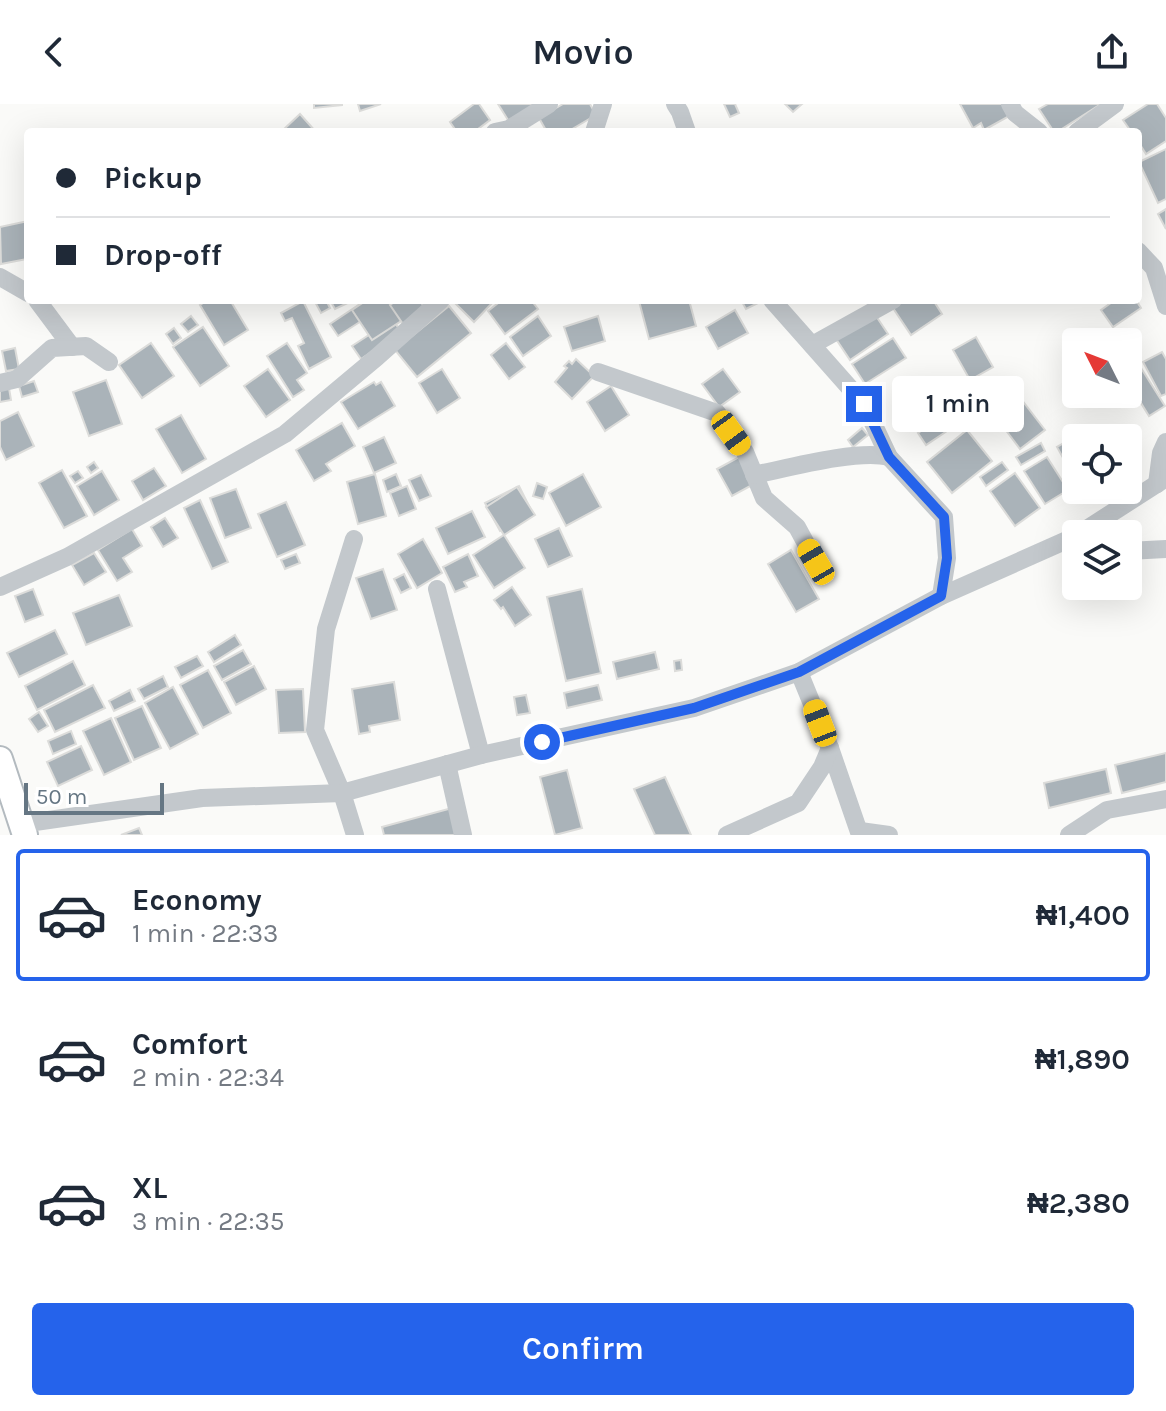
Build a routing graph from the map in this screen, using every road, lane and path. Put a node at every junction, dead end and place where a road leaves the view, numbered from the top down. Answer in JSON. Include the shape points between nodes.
{"nodes":[{"id":1,"x":549,"y":104,"type":"edge"},
{"id":2,"x":603,"y":104,"type":"edge"},
{"id":3,"x":675,"y":104,"type":"edge"},
{"id":4,"x":1010,"y":104,"type":"edge"},
{"id":5,"x":1115,"y":104,"type":"edge"},
{"id":6,"x":511,"y":128,"type":"edge"},
{"id":7,"x":595,"y":128,"type":"edge"},
{"id":8,"x":686,"y":128,"type":"edge"},
{"id":9,"x":1034,"y":128,"type":"edge"},
{"id":10,"x":1082,"y":128,"type":"edge"},
{"id":11,"x":1142,"y":255,"type":"edge"},
{"id":12,"x":0,"y":277,"type":"edge"},
{"id":13,"x":24,"y":291,"type":"edge"},
{"id":14,"x":40,"y":304,"type":"edge"},
{"id":15,"x":437,"y":304,"type":"edge"},
{"id":16,"x":776,"y":304,"type":"edge"},
{"id":17,"x":886,"y":304,"type":"edge"},
{"id":18,"x":1166,"y":306,"type":"edge"},
{"id":19,"x":812,"y":345,"type":"junction"},
{"id":20,"x":72,"y":347,"type":"junction"},
{"id":21,"x":109,"y":362,"type":"dead end"},
{"id":22,"x":598,"y":372,"type":"dead end"},
{"id":23,"x":0,"y":383,"type":"edge"},
{"id":24,"x":1166,"y":442,"type":"edge"},
{"id":25,"x":889,"y":457,"type":"junction"},
{"id":26,"x":754,"y":475,"type":"junction"},
{"id":27,"x":1161,"y":481,"type":"edge"},
{"id":28,"x":1102,"y":520,"type":"edge"},
{"id":29,"x":354,"y":539,"type":"dead end"},
{"id":30,"x":1062,"y":544,"type":"edge"},
{"id":31,"x":1166,"y":549,"type":"edge"},
{"id":32,"x":1142,"y":550,"type":"edge"},
{"id":33,"x":816,"y":562,"type":"dead end"},
{"id":34,"x":0,"y":587,"type":"edge"},
{"id":35,"x":437,"y":589,"type":"dead end"},
{"id":36,"x":941,"y":596,"type":"junction"},
{"id":37,"x":799,"y":672,"type":"junction"},
{"id":38,"x":830,"y":748,"type":"junction"},
{"id":39,"x":481,"y":755,"type":"junction"},
{"id":40,"x":0,"y":759,"type":"edge"},
{"id":41,"x":447,"y":764,"type":"junction"},
{"id":42,"x":342,"y":793,"type":"junction"},
{"id":43,"x":1166,"y":799,"type":"edge"},
{"id":44,"x":23,"y":829,"type":"edge"},
{"id":45,"x":860,"y":833,"type":"edge"},
{"id":46,"x":355,"y":835,"type":"edge"},
{"id":47,"x":463,"y":835,"type":"edge"},
{"id":48,"x":727,"y":835,"type":"edge"},
{"id":49,"x":889,"y":835,"type":"edge"},
{"id":50,"x":1069,"y":835,"type":"edge"}],
"edges":[{"from":1,"to":6,"type":"street"},
{"from":2,"to":7,"type":"street"},
{"from":3,"to":8,"type":"street"},
{"from":4,"to":9,"type":"street"},
{"from":5,"to":10,"type":"street"},
{"from":11,"to":18,"type":"street","via":[[1154,268]]},
{"from":12,"to":13,"type":"street"},
{"from":14,"to":20,"type":"street"},
{"from":15,"to":34,"type":"street","via":[[285,434],[67,557]]},
{"from":16,"to":19,"type":"street"},
{"from":17,"to":19,"type":"street"},
{"from":19,"to":25,"type":"street","via":[[864,404]]},
{"from":20,"to":21,"type":"street","via":[[86,346]]},
{"from":20,"to":23,"type":"street","via":[[52,348],[17,379]]},
{"from":22,"to":26,"type":"street","via":[[717,413],[745,452]]},
{"from":24,"to":27,"type":"street"},
{"from":25,"to":26,"type":"street","via":[[828,460]]},
{"from":25,"to":36,"type":"street","via":[[944,517],[947,558]]},
{"from":26,"to":33,"type":"street","via":[[764,498],[797,527]]},
{"from":27,"to":28,"type":"street"},
{"from":29,"to":42,"type":"street","via":[[326,629],[315,730]]},
{"from":30,"to":36,"type":"street"},
{"from":31,"to":32,"type":"street"},
{"from":35,"to":39,"type":"street"},
{"from":36,"to":37,"type":"street"},
{"from":37,"to":38,"type":"street"},
{"from":37,"to":39,"type":"street","via":[[694,708]]},
{"from":38,"to":45,"type":"street"},
{"from":38,"to":48,"type":"street","via":[[798,803]]},
{"from":39,"to":41,"type":"street"},
{"from":40,"to":44,"type":"main road"},
{"from":41,"to":42,"type":"street"},
{"from":41,"to":47,"type":"street"},
{"from":42,"to":44,"type":"street","via":[[202,798]]},
{"from":42,"to":46,"type":"street"},
{"from":43,"to":50,"type":"street","via":[[1107,810]]},
{"from":45,"to":49,"type":"street"}]}
